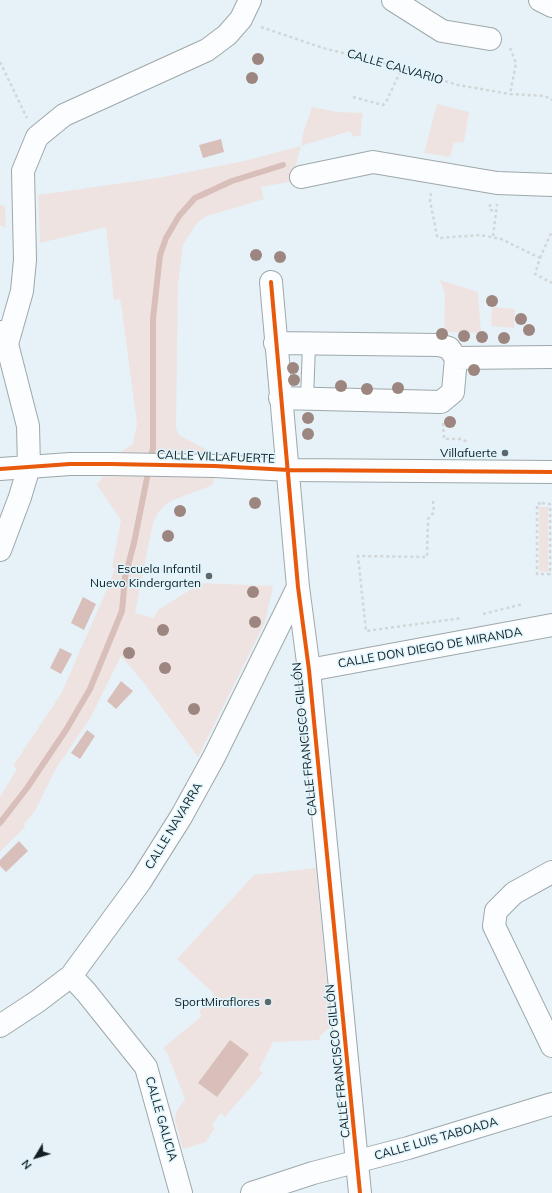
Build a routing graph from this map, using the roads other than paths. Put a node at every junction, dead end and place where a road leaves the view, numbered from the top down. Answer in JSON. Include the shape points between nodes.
{"nodes":[{"id":1,"x":393,"y":0,"type":"edge"},
{"id":2,"x":540,"y":0,"type":"edge"},
{"id":3,"x":552,"y":6,"type":"edge"},
{"id":4,"x":246,"y":9,"type":"edge"},
{"id":5,"x":490,"y":39,"type":"road end"},
{"id":6,"x":301,"y":177,"type":"dead end"},
{"id":7,"x":552,"y":185,"type":"edge"},
{"id":8,"x":271,"y":282,"type":"dead end"},
{"id":9,"x":4,"y":336,"type":"edge"},
{"id":10,"x":275,"y":343,"type":"junction"},
{"id":11,"x":309,"y":344,"type":"junction"},
{"id":12,"x":552,"y":357,"type":"edge"},
{"id":13,"x":456,"y":358,"type":"junction"},
{"id":14,"x":280,"y":398,"type":"junction"},
{"id":15,"x":307,"y":400,"type":"junction"},
{"id":16,"x":29,"y":467,"type":"junction"},
{"id":17,"x":0,"y":469,"type":"edge"},
{"id":18,"x":289,"y":470,"type":"junction"},
{"id":19,"x":552,"y":472,"type":"edge"},
{"id":20,"x":0,"y":550,"type":"edge"},
{"id":21,"x":298,"y":587,"type":"junction"},
{"id":22,"x":552,"y":625,"type":"edge"},
{"id":23,"x":309,"y":670,"type":"junction"},
{"id":24,"x":552,"y":872,"type":"edge"},
{"id":25,"x":71,"y":976,"type":"junction"},
{"id":26,"x":0,"y":1026,"type":"edge"},
{"id":27,"x":552,"y":1046,"type":"edge"},
{"id":28,"x":552,"y":1104,"type":"edge"},
{"id":29,"x":358,"y":1161,"type":"junction"},
{"id":30,"x":181,"y":1193,"type":"edge"},
{"id":31,"x":252,"y":1193,"type":"edge"},
{"id":32,"x":360,"y":1193,"type":"edge"}],
"edges":[{"from":1,"to":5,"type":"street","via":[[442,31]]},
{"from":2,"to":3,"type":"street"},
{"from":4,"to":9,"type":"street","via":[[227,35],[207,50],[64,115],[37,137],[23,171],[25,260],[22,291]]},
{"from":6,"to":7,"type":"street","via":[[373,162],[497,183]]},
{"from":8,"to":10,"type":"street","name":"CALLE FRANCISCO GILLÓN"},
{"from":9,"to":16,"type":"street","via":[[28,426]]},
{"from":10,"to":11,"type":"street"},
{"from":10,"to":14,"type":"street","name":"CALLE FRANCISCO GILLÓN"},
{"from":11,"to":13,"type":"street","via":[[439,346],[449,348]]},
{"from":11,"to":15,"type":"lane"},
{"from":12,"to":13,"type":"street"},
{"from":13,"to":15,"type":"street","via":[[453,392],[441,402]]},
{"from":14,"to":15,"type":"street"},
{"from":14,"to":18,"type":"street","name":"CALLE FRANCISCO GILLÓN"},
{"from":16,"to":17,"type":"street","name":"CALLE VILLAFUERTE"},
{"from":16,"to":18,"type":"street","name":"CALLE VILLAFUERTE","via":[[111,464]]},
{"from":16,"to":20,"type":"street"},
{"from":18,"to":19,"type":"street","name":"CALLE VILLAFUERTE"},
{"from":18,"to":21,"type":"street","name":"CALLE FRANCISCO GILLÓN"},
{"from":21,"to":23,"type":"street","name":"CALLE FRANCISCO GILLÓN"},
{"from":21,"to":25,"type":"street","name":"CALLE NAVARRA","via":[[214,756],[180,817],[140,882]]},
{"from":22,"to":23,"type":"street","name":"CALLE DON DIEGO DE MIRANDA"},
{"from":23,"to":29,"type":"street","name":"CALLE FRANCISCO GILLÓN"},
{"from":24,"to":27,"type":"street","via":[[514,893],[496,911],[494,926]]},
{"from":25,"to":26,"type":"street","name":"CALLE NAVARRA","via":[[38,1002]]},
{"from":25,"to":30,"type":"street","name":"CALLE GALICIA","via":[[146,1067]]},
{"from":28,"to":29,"type":"street","name":"CALLE LUIS TABOADA"},
{"from":29,"to":31,"type":"street","name":"CALLE LUIS TABOADA"},
{"from":29,"to":32,"type":"street","name":"CALLE FRANCISCO GILLÓN"}]}
